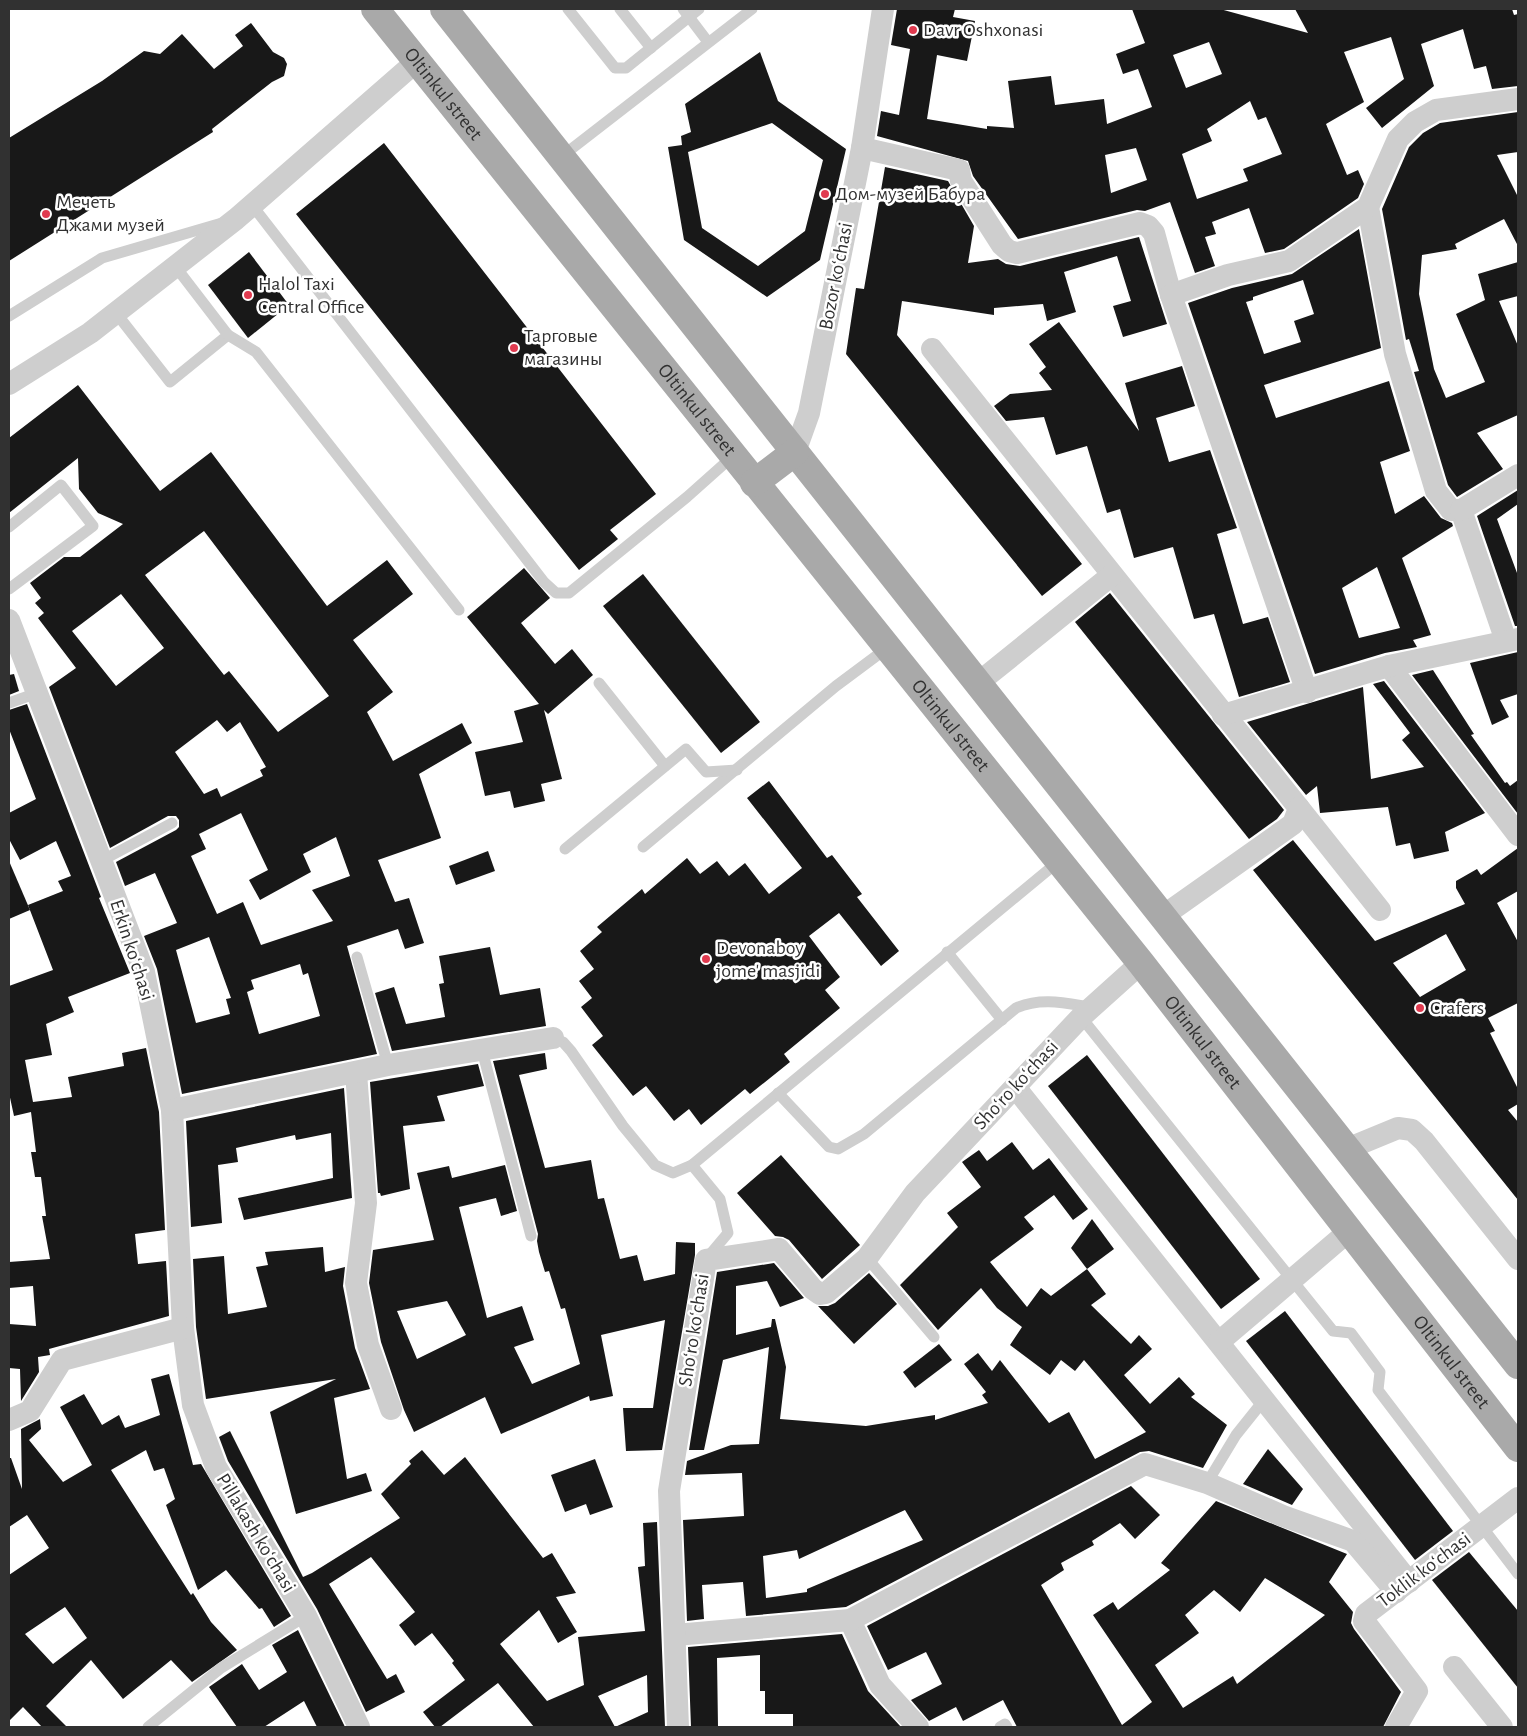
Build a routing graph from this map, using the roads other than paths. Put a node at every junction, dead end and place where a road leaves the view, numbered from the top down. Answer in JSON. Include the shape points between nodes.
{"nodes":[{"id":1,"x":375,"y":9,"type":"edge"},
{"id":2,"x":444,"y":9,"type":"edge"},
{"id":3,"x":568,"y":9,"type":"edge"},
{"id":4,"x":620,"y":9,"type":"edge"},
{"id":5,"x":699,"y":9,"type":"edge"},
{"id":6,"x":752,"y":9,"type":"edge"},
{"id":7,"x":883,"y":9,"type":"edge"},
{"id":8,"x":687,"y":13,"type":"edge"},
{"id":9,"x":708,"y":42,"type":"junction"},
{"id":10,"x":651,"y":48,"type":"junction"},
{"id":11,"x":417,"y":61,"type":"junction"},
{"id":12,"x":1518,"y":99,"type":"edge"},
{"id":13,"x":862,"y":148,"type":"junction"},
{"id":14,"x":561,"y":157,"type":"junction"},
{"id":15,"x":1368,"y":207,"type":"junction"},
{"id":16,"x":244,"y":212,"type":"junction"},
{"id":17,"x":175,"y":266,"type":"junction"},
{"id":18,"x":1171,"y":295,"type":"junction"},
{"id":19,"x":116,"y":312,"type":"junction"},
{"id":20,"x":9,"y":316,"type":"edge"},
{"id":21,"x":228,"y":335,"type":"junction"},
{"id":22,"x":932,"y":349,"type":"dead end"},
{"id":23,"x":9,"y":384,"type":"edge"},
{"id":24,"x":795,"y":452,"type":"junction"},
{"id":25,"x":733,"y":456,"type":"junction"},
{"id":26,"x":1518,"y":474,"type":"edge"},
{"id":27,"x":754,"y":483,"type":"junction"},
{"id":28,"x":1461,"y":510,"type":"junction"},
{"id":29,"x":9,"y":527,"type":"edge"},
{"id":30,"x":1112,"y":575,"type":"junction"},
{"id":31,"x":9,"y":590,"type":"edge"},
{"id":32,"x":459,"y":610,"type":"dead end"},
{"id":33,"x":9,"y":620,"type":"edge"},
{"id":34,"x":1512,"y":640,"type":"edge"},
{"id":35,"x":887,"y":648,"type":"junction"},
{"id":36,"x":1388,"y":666,"type":"junction"},
{"id":37,"x":599,"y":683,"type":"dead end"},
{"id":38,"x":978,"y":683,"type":"junction"},
{"id":39,"x":1307,"y":692,"type":"junction"},
{"id":40,"x":37,"y":693,"type":"junction"},
{"id":41,"x":9,"y":703,"type":"edge"},
{"id":42,"x":1223,"y":715,"type":"junction"},
{"id":43,"x":665,"y":766,"type":"junction"},
{"id":44,"x":737,"y":770,"type":"junction"},
{"id":45,"x":1299,"y":808,"type":"junction"},
{"id":46,"x":172,"y":823,"type":"dead end"},
{"id":47,"x":1518,"y":835,"type":"edge"},
{"id":48,"x":643,"y":847,"type":"dead end"},
{"id":49,"x":565,"y":849,"type":"dead end"},
{"id":50,"x":101,"y":861,"type":"junction"},
{"id":51,"x":1059,"y":861,"type":"junction"},
{"id":52,"x":1380,"y":910,"type":"dead end"},
{"id":53,"x":1163,"y":916,"type":"junction"},
{"id":54,"x":947,"y":952,"type":"junction"},
{"id":55,"x":357,"y":957,"type":"dead end"},
{"id":56,"x":1141,"y":963,"type":"junction"},
{"id":57,"x":1086,"y":1012,"type":"junction"},
{"id":58,"x":1002,"y":1020,"type":"junction"},
{"id":59,"x":553,"y":1038,"type":"joint"},
{"id":60,"x":482,"y":1050,"type":"junction"},
{"id":61,"x":388,"y":1065,"type":"junction"},
{"id":62,"x":356,"y":1073,"type":"junction"},
{"id":63,"x":1015,"y":1087,"type":"junction"},
{"id":64,"x":778,"y":1093,"type":"junction"},
{"id":65,"x":172,"y":1110,"type":"junction"},
{"id":66,"x":1347,"y":1149,"type":"junction"},
{"id":67,"x":692,"y":1165,"type":"junction"},
{"id":68,"x":1349,"y":1231,"type":"junction"},
{"id":69,"x":531,"y":1236,"type":"dead end"},
{"id":70,"x":866,"y":1258,"type":"junction"},
{"id":71,"x":1518,"y":1259,"type":"edge"},
{"id":72,"x":706,"y":1260,"type":"junction"},
{"id":73,"x":1292,"y":1280,"type":"junction"},
{"id":74,"x":184,"y":1328,"type":"junction"},
{"id":75,"x":934,"y":1337,"type":"dead end"},
{"id":76,"x":1219,"y":1342,"type":"junction"},
{"id":77,"x":1518,"y":1365,"type":"edge"},
{"id":78,"x":1264,"y":1400,"type":"junction"},
{"id":79,"x":391,"y":1409,"type":"dead end"},
{"id":80,"x":9,"y":1420,"type":"edge"},
{"id":81,"x":1518,"y":1448,"type":"edge"},
{"id":82,"x":1207,"y":1483,"type":"junction"},
{"id":83,"x":1518,"y":1498,"type":"edge"},
{"id":84,"x":1481,"y":1526,"type":"junction"},
{"id":85,"x":1518,"y":1574,"type":"edge"},
{"id":86,"x":1403,"y":1587,"type":"junction"},
{"id":87,"x":306,"y":1616,"type":"junction"},
{"id":88,"x":850,"y":1620,"type":"junction"},
{"id":89,"x":675,"y":1635,"type":"junction"},
{"id":90,"x":1454,"y":1667,"type":"dead end"},
{"id":91,"x":148,"y":1727,"type":"edge"},
{"id":92,"x":359,"y":1727,"type":"edge"},
{"id":93,"x":678,"y":1727,"type":"edge"},
{"id":94,"x":918,"y":1727,"type":"edge"},
{"id":95,"x":1000,"y":1727,"type":"edge"},
{"id":96,"x":1007,"y":1727,"type":"edge"},
{"id":97,"x":1396,"y":1727,"type":"edge"},
{"id":98,"x":1502,"y":1727,"type":"edge"}],
"edges":[{"from":1,"to":11,"type":"main road","name":"Oltinkul street"},
{"from":2,"to":14,"type":"main road"},
{"from":3,"to":10,"type":"lane","via":[[615,68],[626,68]]},
{"from":4,"to":10,"type":"lane"},
{"from":5,"to":8,"type":"lane"},
{"from":6,"to":9,"type":"lane"},
{"from":7,"to":13,"type":"street","name":"Bozor koʻchasi"},
{"from":8,"to":9,"type":"lane"},
{"from":8,"to":10,"type":"lane"},
{"from":9,"to":14,"type":"lane"},
{"from":11,"to":16,"type":"street"},
{"from":11,"to":25,"type":"main road","name":"Oltinkul street"},
{"from":12,"to":15,"type":"street","via":[[1436,110],[1415,122],[1398,139]]},
{"from":13,"to":18,"type":"street","via":[[959,170],[961,181],[1008,251],[1017,253],[1140,223],[1148,226],[1154,233]]},
{"from":13,"to":24,"type":"street","name":"Bozor koʻchasi","via":[[808,413]]},
{"from":14,"to":24,"type":"main road"},
{"from":15,"to":18,"type":"street","via":[[1289,261],[1228,275]]},
{"from":15,"to":28,"type":"street","via":[[1395,354],[1425,458],[1436,491],[1451,510]]},
{"from":16,"to":17,"type":"street"},
{"from":16,"to":20,"type":"lane","via":[[102,258]]},
{"from":16,"to":25,"type":"lane","via":[[556,593],[570,593]]},
{"from":17,"to":19,"type":"street"},
{"from":17,"to":21,"type":"lane"},
{"from":18,"to":39,"type":"street"},
{"from":19,"to":21,"type":"lane","via":[[170,382]]},
{"from":19,"to":23,"type":"street","via":[[90,333]]},
{"from":21,"to":32,"type":"lane","via":[[256,352]]},
{"from":22,"to":30,"type":"street"},
{"from":24,"to":27,"type":"main road"},
{"from":24,"to":38,"type":"main road"},
{"from":25,"to":27,"type":"main road","name":"Oltinkul street"},
{"from":26,"to":28,"type":"street"},
{"from":27,"to":35,"type":"main road","name":"Oltinkul street"},
{"from":28,"to":34,"type":"street"},
{"from":29,"to":31,"type":"lane","via":[[61,485],[93,526]]},
{"from":30,"to":38,"type":"street"},
{"from":30,"to":42,"type":"street"},
{"from":33,"to":40,"type":"street","name":"Erkin koʻchasi"},
{"from":34,"to":36,"type":"street"},
{"from":35,"to":44,"type":"lane","via":[[836,686]]},
{"from":35,"to":51,"type":"main road","name":"Oltinkul street"},
{"from":36,"to":39,"type":"street"},
{"from":36,"to":47,"type":"street"},
{"from":37,"to":43,"type":"lane"},
{"from":38,"to":53,"type":"main road"},
{"from":39,"to":42,"type":"street"},
{"from":40,"to":41,"type":"lane"},
{"from":40,"to":50,"type":"street","name":"Erkin koʻchasi"},
{"from":42,"to":45,"type":"street"},
{"from":43,"to":44,"type":"lane","via":[[686,749],[706,772]]},
{"from":43,"to":49,"type":"lane"},
{"from":44,"to":48,"type":"lane"},
{"from":45,"to":52,"type":"street"},
{"from":45,"to":53,"type":"street","via":[[1294,824]]},
{"from":46,"to":50,"type":"lane"},
{"from":50,"to":65,"type":"street","name":"Erkin koʻchasi","via":[[144,972]]},
{"from":51,"to":54,"type":"lane"},
{"from":51,"to":56,"type":"main road","name":"Oltinkul street"},
{"from":53,"to":66,"type":"main road"},
{"from":54,"to":58,"type":"lane"},
{"from":54,"to":64,"type":"lane"},
{"from":55,"to":61,"type":"lane"},
{"from":56,"to":57,"type":"street","name":"Shoʻro koʻchasi"},
{"from":56,"to":68,"type":"main road","name":"Oltinkul street"},
{"from":57,"to":58,"type":"lane","via":[[1048,1000],[1016,1008]]},
{"from":57,"to":63,"type":"street","name":"Shoʻro koʻchasi"},
{"from":57,"to":73,"type":"lane"},
{"from":58,"to":64,"type":"lane","via":[[864,1134],[838,1148],[828,1147]]},
{"from":59,"to":60,"type":"street"},
{"from":59,"to":67,"type":"lane","via":[[563,1042],[571,1051],[623,1126],[655,1165],[673,1173]]},
{"from":60,"to":61,"type":"street"},
{"from":60,"to":69,"type":"lane"},
{"from":61,"to":62,"type":"street"},
{"from":62,"to":65,"type":"street"},
{"from":62,"to":79,"type":"street","via":[[366,1203],[356,1284],[368,1345]]},
{"from":63,"to":70,"type":"street","name":"Shoʻro koʻchasi","via":[[914,1193]]},
{"from":63,"to":76,"type":"street"},
{"from":64,"to":67,"type":"lane"},
{"from":65,"to":74,"type":"street","name":"Erkin koʻchasi"},
{"from":66,"to":71,"type":"street","via":[[1398,1128],[1412,1130]]},
{"from":66,"to":77,"type":"main road"},
{"from":67,"to":72,"type":"lane","via":[[720,1199],[728,1233]]},
{"from":68,"to":73,"type":"street"},
{"from":68,"to":81,"type":"main road","name":"Oltinkul street"},
{"from":70,"to":72,"type":"street","name":"Shoʻro koʻchasi","via":[[826,1293],[820,1294],[779,1249]]},
{"from":70,"to":75,"type":"lane"},
{"from":72,"to":89,"type":"street","name":"Shoʻro koʻchasi","via":[[669,1491]]},
{"from":73,"to":76,"type":"street"},
{"from":73,"to":84,"type":"lane","via":[[1332,1331],[1350,1333],[1380,1372],[1378,1390]]},
{"from":74,"to":80,"type":"street","via":[[62,1360],[30,1411]]},
{"from":74,"to":87,"type":"street","name":"Pillakash koʻchasi","via":[[193,1405],[216,1467]]},
{"from":76,"to":78,"type":"street"},
{"from":78,"to":82,"type":"lane","via":[[1236,1435]]},
{"from":78,"to":86,"type":"street"},
{"from":82,"to":86,"type":"street","via":[[1283,1516],[1353,1541]]},
{"from":82,"to":88,"type":"street","via":[[1145,1464]]},
{"from":83,"to":84,"type":"street","name":"Toklik koʻchasi"},
{"from":84,"to":85,"type":"lane"},
{"from":84,"to":86,"type":"street","name":"Toklik koʻchasi"},
{"from":86,"to":97,"type":"street","name":"Toklik koʻchasi","via":[[1366,1614],[1364,1621],[1417,1690]]},
{"from":87,"to":91,"type":"lane","via":[[221,1668]]},
{"from":87,"to":92,"type":"street","name":"Pillakash koʻchasi"},
{"from":88,"to":89,"type":"street"},
{"from":88,"to":94,"type":"street","via":[[880,1685]]},
{"from":89,"to":93,"type":"street","name":"Shoʻro koʻchasi"},
{"from":90,"to":98,"type":"street"},
{"from":95,"to":96,"type":"lane","via":[[1005,1724]]}]}
